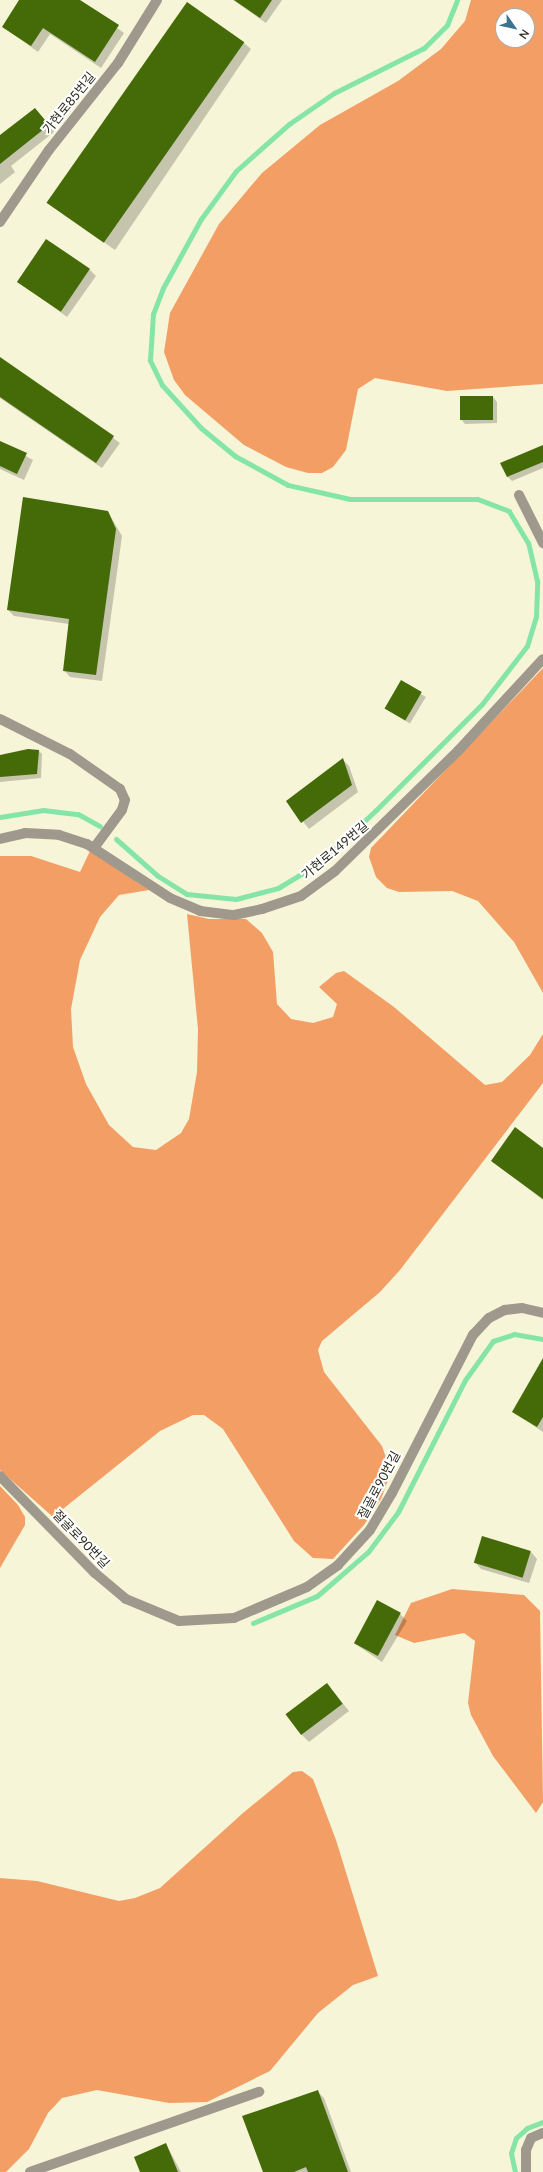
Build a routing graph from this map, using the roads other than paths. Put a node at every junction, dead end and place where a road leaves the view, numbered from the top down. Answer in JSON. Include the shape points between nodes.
{"nodes":[{"id":1,"x":157,"y":0,"type":"edge"},
{"id":2,"x":0,"y":222,"type":"edge"},
{"id":3,"x":519,"y":495,"type":"dead end"},
{"id":4,"x":543,"y":543,"type":"edge"},
{"id":5,"x":543,"y":659,"type":"edge"},
{"id":6,"x":0,"y":719,"type":"edge"},
{"id":7,"x":0,"y":839,"type":"edge"},
{"id":8,"x":94,"y":848,"type":"junction"},
{"id":9,"x":543,"y":1313,"type":"edge"},
{"id":10,"x":0,"y":1476,"type":"edge"},
{"id":11,"x":259,"y":2092,"type":"dead end"},
{"id":12,"x":543,"y":2133,"type":"edge"},
{"id":13,"x":30,"y":2172,"type":"edge"},
{"id":14,"x":526,"y":2172,"type":"edge"}],
"edges":[{"from":1,"to":2,"type":"lane","name":"가현로85번길","via":[[118,63],[49,150]]},
{"from":3,"to":4,"type":"lane"},
{"from":5,"to":8,"type":"lane","name":"가현로149번길","via":[[380,829],[335,871],[301,896],[234,915],[200,910],[170,898]]},
{"from":6,"to":8,"type":"lane","via":[[70,754],[120,789],[125,800],[122,810]]},
{"from":7,"to":8,"type":"lane","name":"가현로149번길","via":[[25,834],[59,835]]},
{"from":9,"to":10,"type":"lane","name":"절골로90번길","via":[[522,1308],[505,1310],[489,1318],[473,1335],[392,1493],[370,1530],[338,1565],[307,1587],[234,1618],[179,1621],[126,1599],[95,1574]]},
{"from":11,"to":13,"type":"lane"},
{"from":12,"to":14,"type":"lane","via":[[531,2138]]}]}
